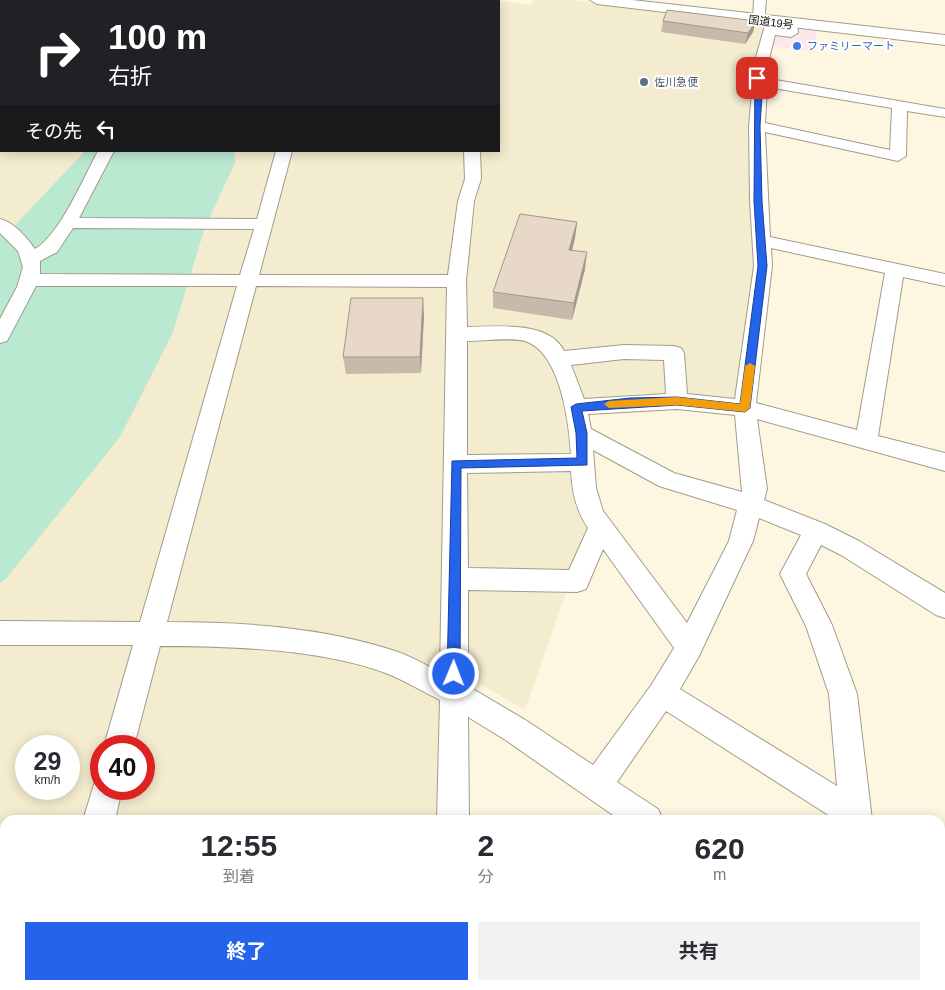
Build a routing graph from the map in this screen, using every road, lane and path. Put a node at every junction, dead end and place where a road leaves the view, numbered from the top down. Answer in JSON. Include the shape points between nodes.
{"nodes":[{"id":1,"x":597,"y":0,"type":"edge"},
{"id":2,"x":760,"y":0,"type":"edge"},
{"id":3,"x":767,"y":24,"type":"junction"},
{"id":4,"x":945,"y":40,"type":"edge"},
{"id":5,"x":759,"y":81,"type":"junction"},
{"id":6,"x":900,"y":105,"type":"junction"},
{"id":7,"x":945,"y":113,"type":"edge"},
{"id":8,"x":757,"y":126,"type":"junction"},
{"id":9,"x":105,"y":152,"type":"edge"},
{"id":10,"x":284,"y":152,"type":"edge"},
{"id":11,"x":472,"y":152,"type":"edge"},
{"id":12,"x":68,"y":223,"type":"junction"},
{"id":13,"x":0,"y":224,"type":"edge"},
{"id":14,"x":264,"y":224,"type":"junction"},
{"id":15,"x":760,"y":241,"type":"junction"},
{"id":16,"x":31,"y":260,"type":"junction"},
{"id":17,"x":896,"y":270,"type":"junction"},
{"id":18,"x":29,"y":280,"type":"junction"},
{"id":19,"x":945,"y":280,"type":"edge"},
{"id":20,"x":248,"y":281,"type":"junction"},
{"id":21,"x":457,"y":281,"type":"junction"},
{"id":22,"x":457,"y":334,"type":"junction"},
{"id":23,"x":0,"y":336,"type":"edge"},
{"id":24,"x":557,"y":359,"type":"junction"},
{"id":25,"x":677,"y":401,"type":"junction"},
{"id":26,"x":576,"y":407,"type":"junction"},
{"id":27,"x":745,"y":408,"type":"junction"},
{"id":28,"x":581,"y":433,"type":"junction"},
{"id":29,"x":866,"y":441,"type":"junction"},
{"id":30,"x":583,"y":462,"type":"junction"},
{"id":31,"x":945,"y":462,"type":"edge"},
{"id":32,"x":456,"y":464,"type":"junction"},
{"id":33,"x":750,"y":504,"type":"junction"},
{"id":34,"x":601,"y":525,"type":"junction"},
{"id":35,"x":816,"y":531,"type":"junction"},
{"id":36,"x":455,"y":580,"type":"junction"},
{"id":37,"x":945,"y":607,"type":"edge"},
{"id":38,"x":151,"y":632,"type":"junction"},
{"id":39,"x":0,"y":633,"type":"edge"},
{"id":40,"x":689,"y":647,"type":"junction"},
{"id":41,"x":454,"y":693,"type":"junction"},
{"id":42,"x":662,"y":693,"type":"junction"},
{"id":43,"x":122,"y":735,"type":"edge"},
{"id":44,"x":597,"y":786,"type":"junction"},
{"id":45,"x":105,"y":800,"type":"edge"},
{"id":46,"x":100,"y":815,"type":"edge"},
{"id":47,"x":453,"y":815,"type":"edge"},
{"id":48,"x":640,"y":815,"type":"edge"},
{"id":49,"x":851,"y":815,"type":"edge"},
{"id":50,"x":856,"y":815,"type":"edge"}],
"edges":[{"from":1,"to":3,"type":"highway","name":"国道19号"},
{"from":2,"to":3,"type":"street"},
{"from":3,"to":4,"type":"highway","name":"国道19号"},
{"from":3,"to":5,"type":"street"},
{"from":5,"to":6,"type":"street"},
{"from":5,"to":8,"type":"street"},
{"from":6,"to":7,"type":"street"},
{"from":6,"to":8,"type":"street","via":[[898,156]]},
{"from":8,"to":15,"type":"street"},
{"from":9,"to":12,"type":"street"},
{"from":10,"to":14,"type":"street"},
{"from":11,"to":21,"type":"street","via":[[473,179],[466,201]]},
{"from":12,"to":14,"type":"street"},
{"from":12,"to":16,"type":"street","via":[[51,248]]},
{"from":13,"to":16,"type":"street","via":[[24,247]]},
{"from":14,"to":20,"type":"street"},
{"from":15,"to":17,"type":"street"},
{"from":15,"to":27,"type":"street","via":[[763,266]]},
{"from":16,"to":18,"type":"street"},
{"from":17,"to":19,"type":"street"},
{"from":17,"to":29,"type":"street"},
{"from":18,"to":20,"type":"street"},
{"from":18,"to":23,"type":"street"},
{"from":20,"to":21,"type":"street"},
{"from":20,"to":38,"type":"street"},
{"from":21,"to":22,"type":"street"},
{"from":22,"to":24,"type":"street","via":[[528,334],[552,347]]},
{"from":22,"to":32,"type":"street"},
{"from":24,"to":25,"type":"street","via":[[624,352],[674,353]]},
{"from":24,"to":26,"type":"street"},
{"from":25,"to":26,"type":"street"},
{"from":25,"to":27,"type":"street"},
{"from":26,"to":28,"type":"street"},
{"from":27,"to":29,"type":"street"},
{"from":27,"to":33,"type":"street","via":[[755,489]]},
{"from":28,"to":30,"type":"street"},
{"from":28,"to":33,"type":"street","via":[[667,480]]},
{"from":29,"to":31,"type":"street"},
{"from":30,"to":32,"type":"street"},
{"from":30,"to":34,"type":"street","via":[[584,488],[592,515]]},
{"from":32,"to":36,"type":"street"},
{"from":33,"to":35,"type":"street"},
{"from":33,"to":40,"type":"street","via":[[741,541]]},
{"from":34,"to":36,"type":"street","via":[[576,581]]},
{"from":34,"to":40,"type":"street"},
{"from":35,"to":37,"type":"street","via":[[850,548]]},
{"from":35,"to":50,"type":"street","via":[[793,574],[819,624],[843,694]]},
{"from":36,"to":41,"type":"street"},
{"from":38,"to":39,"type":"street"},
{"from":38,"to":41,"type":"street","via":[[228,634],[335,647],[394,664]]},
{"from":38,"to":43,"type":"street"},
{"from":40,"to":42,"type":"street"},
{"from":41,"to":44,"type":"street","via":[[518,731]]},
{"from":41,"to":47,"type":"street"},
{"from":42,"to":44,"type":"street"},
{"from":42,"to":49,"type":"street"},
{"from":44,"to":48,"type":"street"},
{"from":45,"to":46,"type":"street"}]}
